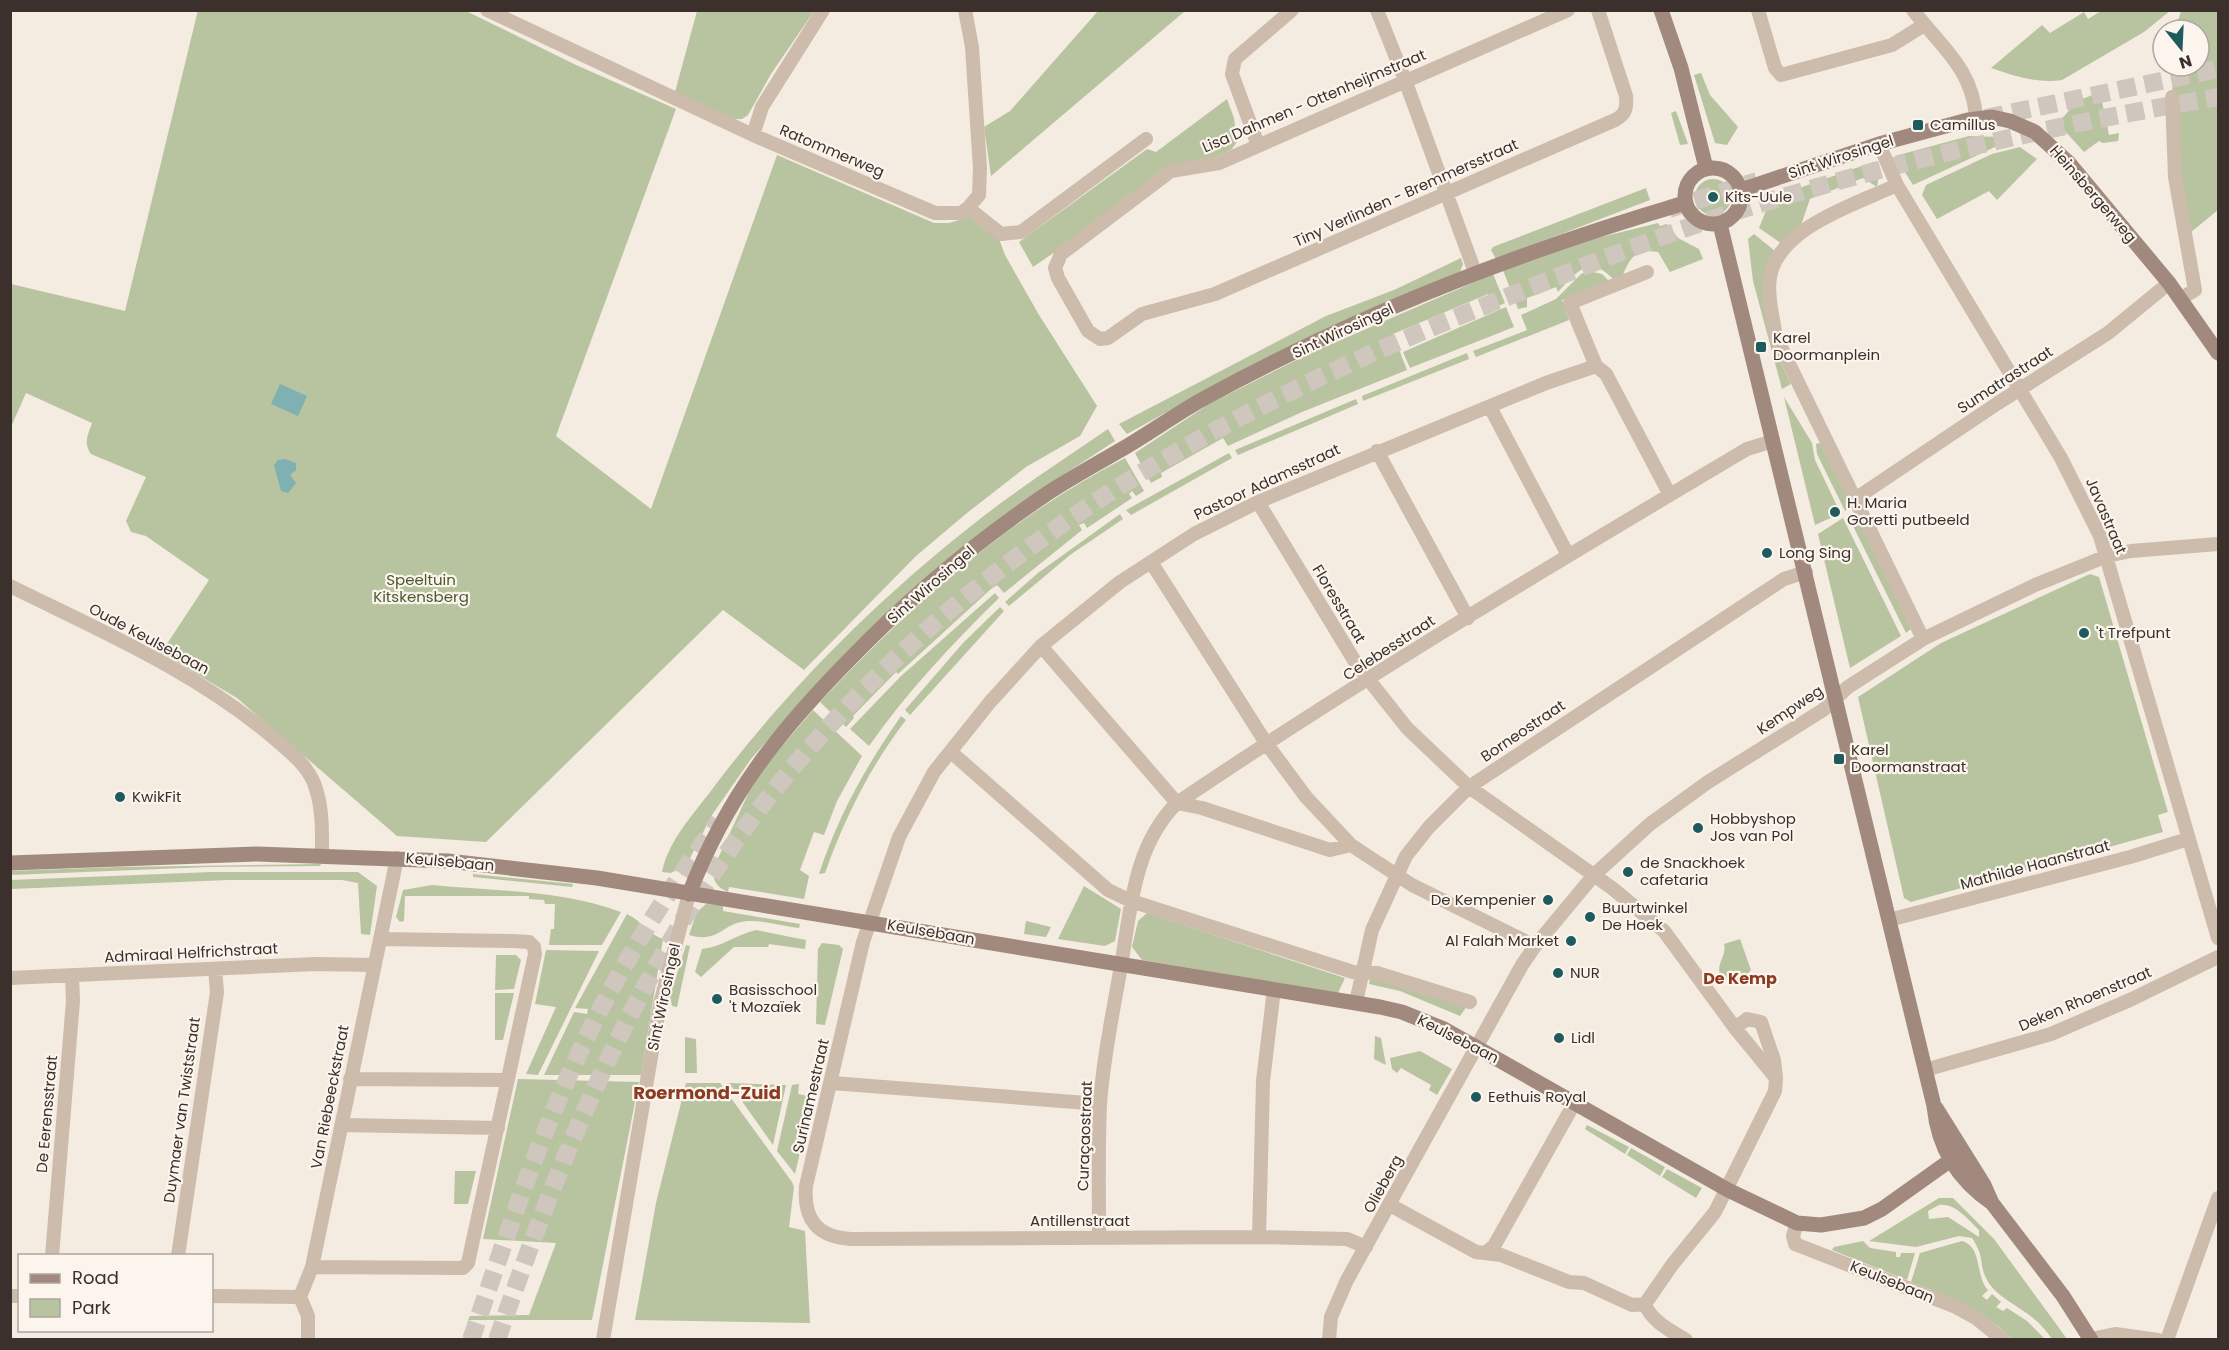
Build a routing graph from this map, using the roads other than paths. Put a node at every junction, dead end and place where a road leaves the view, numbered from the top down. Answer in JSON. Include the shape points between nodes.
{"nodes":[{"id":1,"x":487,"y":10,"type":"edge"},
{"id":2,"x":823,"y":10,"type":"edge"},
{"id":3,"x":965,"y":10,"type":"edge"},
{"id":4,"x":1292,"y":10,"type":"edge"},
{"id":5,"x":1377,"y":10,"type":"edge"},
{"id":6,"x":1568,"y":10,"type":"edge"},
{"id":7,"x":1598,"y":10,"type":"edge"},
{"id":8,"x":1661,"y":10,"type":"edge"},
{"id":9,"x":1758,"y":10,"type":"edge"},
{"id":10,"x":1913,"y":10,"type":"edge"},
{"id":11,"x":1924,"y":25,"type":"junction"},
{"id":12,"x":1405,"y":80,"type":"junction"},
{"id":13,"x":2172,"y":97,"type":"dead end"},
{"id":14,"x":1977,"y":118,"type":"junction"},
{"id":15,"x":753,"y":135,"type":"junction"},
{"id":16,"x":1146,"y":139,"type":"dead end"},
{"id":17,"x":1879,"y":144,"type":"junction"},
{"id":18,"x":1258,"y":145,"type":"junction"},
{"id":19,"x":1706,"y":168,"type":"junction"},
{"id":20,"x":1897,"y":185,"type":"junction"},
{"id":21,"x":1741,"y":190,"type":"junction"},
{"id":22,"x":1446,"y":192,"type":"junction"},
{"id":23,"x":1685,"y":203,"type":"junction"},
{"id":24,"x":968,"y":208,"type":"junction"},
{"id":25,"x":1720,"y":224,"type":"junction"},
{"id":26,"x":1475,"y":272,"type":"junction"},
{"id":27,"x":1647,"y":272,"type":"dead end"},
{"id":28,"x":2169,"y":283,"type":"junction"},
{"id":29,"x":2180,"y":299,"type":"junction"},
{"id":30,"x":1100,"y":339,"type":"joint"},
{"id":31,"x":2218,"y":353,"type":"edge"},
{"id":32,"x":1599,"y":367,"type":"junction"},
{"id":33,"x":2019,"y":389,"type":"junction"},
{"id":34,"x":1490,"y":407,"type":"junction"},
{"id":35,"x":1773,"y":441,"type":"junction"},
{"id":36,"x":1377,"y":451,"type":"junction"},
{"id":37,"x":1670,"y":495,"type":"junction"},
{"id":38,"x":1855,"y":500,"type":"junction"},
{"id":39,"x":1258,"y":502,"type":"junction"},
{"id":40,"x":2218,"y":544,"type":"edge"},
{"id":41,"x":1568,"y":555,"type":"junction"},
{"id":42,"x":2107,"y":556,"type":"junction"},
{"id":43,"x":1150,"y":562,"type":"junction"},
{"id":44,"x":1806,"y":572,"type":"junction"},
{"id":45,"x":10,"y":586,"type":"edge"},
{"id":46,"x":1468,"y":618,"type":"junction"},
{"id":47,"x":1923,"y":639,"type":"junction"},
{"id":48,"x":1041,"y":646,"type":"junction"},
{"id":49,"x":1369,"y":680,"type":"junction"},
{"id":50,"x":1835,"y":699,"type":"junction"},
{"id":51,"x":1266,"y":743,"type":"junction"},
{"id":52,"x":951,"y":752,"type":"junction"},
{"id":53,"x":1469,"y":787,"type":"junction"},
{"id":54,"x":1177,"y":803,"type":"junction"},
{"id":55,"x":2188,"y":839,"type":"junction"},
{"id":56,"x":1351,"y":845,"type":"junction"},
{"id":57,"x":322,"y":855,"type":"junction"},
{"id":58,"x":397,"y":858,"type":"junction"},
{"id":59,"x":10,"y":863,"type":"edge"},
{"id":60,"x":1397,"y":875,"type":"junction"},
{"id":61,"x":1594,"y":875,"type":"junction"},
{"id":62,"x":689,"y":894,"type":"junction"},
{"id":63,"x":1131,"y":901,"type":"junction"},
{"id":64,"x":1889,"y":920,"type":"junction"},
{"id":65,"x":868,"y":922,"type":"junction"},
{"id":66,"x":2218,"y":938,"type":"edge"},
{"id":67,"x":380,"y":939,"type":"junction"},
{"id":68,"x":1535,"y":946,"type":"junction"},
{"id":69,"x":2218,"y":957,"type":"edge"},
{"id":70,"x":373,"y":964,"type":"junction"},
{"id":71,"x":1121,"y":964,"type":"junction"},
{"id":72,"x":215,"y":969,"type":"junction"},
{"id":73,"x":1361,"y":973,"type":"junction"},
{"id":74,"x":72,"y":975,"type":"junction"},
{"id":75,"x":10,"y":978,"type":"edge"},
{"id":76,"x":1274,"y":989,"type":"junction"},
{"id":77,"x":1356,"y":1002,"type":"junction"},
{"id":78,"x":1470,"y":1002,"type":"dead end"},
{"id":79,"x":1735,"y":1028,"type":"junction"},
{"id":80,"x":1477,"y":1048,"type":"junction"},
{"id":81,"x":1925,"y":1070,"type":"junction"},
{"id":82,"x":1776,"y":1078,"type":"junction"},
{"id":83,"x":350,"y":1079,"type":"junction"},
{"id":84,"x":507,"y":1080,"type":"junction"},
{"id":85,"x":832,"y":1083,"type":"junction"},
{"id":86,"x":1575,"y":1102,"type":"junction"},
{"id":87,"x":1100,"y":1104,"type":"junction"},
{"id":88,"x":343,"y":1125,"type":"junction"},
{"id":89,"x":498,"y":1128,"type":"junction"},
{"id":90,"x":1956,"y":1156,"type":"junction"},
{"id":91,"x":1728,"y":1190,"type":"junction"},
{"id":92,"x":2218,"y":1198,"type":"edge"},
{"id":93,"x":1390,"y":1205,"type":"junction"},
{"id":94,"x":806,"y":1208,"type":"joint"},
{"id":95,"x":1797,"y":1223,"type":"junction"},
{"id":96,"x":1259,"y":1237,"type":"junction"},
{"id":97,"x":1099,"y":1238,"type":"junction"},
{"id":98,"x":1366,"y":1247,"type":"junction"},
{"id":99,"x":1486,"y":1252,"type":"junction"},
{"id":100,"x":52,"y":1254,"type":"edge"},
{"id":101,"x":178,"y":1254,"type":"edge"},
{"id":102,"x":312,"y":1267,"type":"junction"},
{"id":103,"x":213,"y":1296,"type":"edge"},
{"id":104,"x":300,"y":1297,"type":"junction"},
{"id":105,"x":1645,"y":1304,"type":"junction"},
{"id":106,"x":2091,"y":1339,"type":"edge"},
{"id":107,"x":308,"y":1340,"type":"edge"},
{"id":108,"x":603,"y":1340,"type":"edge"},
{"id":109,"x":1329,"y":1340,"type":"edge"},
{"id":110,"x":1686,"y":1340,"type":"edge"},
{"id":111,"x":2003,"y":1340,"type":"edge"},
{"id":112,"x":2158,"y":1340,"type":"edge"},
{"id":113,"x":2167,"y":1340,"type":"edge"}],
"edges":[{"from":1,"to":15,"type":"street","name":"Ratommerweg"},
{"from":2,"to":15,"type":"street","via":[[762,107]]},
{"from":3,"to":24,"type":"street","via":[[972,47],[980,168],[979,195]]},
{"from":4,"to":18,"type":"street","via":[[1235,59],[1232,74]]},
{"from":5,"to":12,"type":"street"},
{"from":6,"to":12,"type":"street","name":"Lisa Dahmen - Ottenheijmstraat"},
{"from":7,"to":22,"type":"street","name":"Tiny Verlinden - Bremmersstraat","via":[[1626,96],[1623,116]]},
{"from":8,"to":19,"type":"street","via":[[1681,68]]},
{"from":9,"to":11,"type":"street","via":[[1775,68],[1781,75],[1892,45]]},
{"from":10,"to":11,"type":"street"},
{"from":11,"to":14,"type":"street","via":[[1963,69]]},
{"from":12,"to":18,"type":"street","name":"Lisa Dahmen - Ottenheijmstraat"},
{"from":12,"to":22,"type":"street"},
{"from":13,"to":29,"type":"street","via":[[2175,177],[2195,290]]},
{"from":14,"to":17,"type":"street","name":"Sint Wirosingel"},
{"from":14,"to":28,"type":"street","name":"Heinsbergerweg","via":[[2010,121],[2035,132],[2052,146]]},
{"from":15,"to":24,"type":"street","name":"Ratommerweg","via":[[935,213],[961,213]]},
{"from":16,"to":24,"type":"street","via":[[1021,232],[1001,234]]},
{"from":17,"to":20,"type":"street","name":"Javastraat"},
{"from":17,"to":21,"type":"street","name":"Sint Wirosingel"},
{"from":18,"to":30,"type":"street","name":"Lisa Dahmen - Ottenheijmstraat","via":[[1219,163],[1171,171],[1061,254],[1055,268],[1058,278],[1088,331]]},
{"from":19,"to":21,"type":"street","via":[[1727,171]]},
{"from":19,"to":23,"type":"street","via":[[1688,181]]},
{"from":20,"to":33,"type":"street","name":"Javastraat"},
{"from":20,"to":38,"type":"street","via":[[1802,230],[1782,250],[1770,279],[1776,336]]},
{"from":21,"to":25,"type":"street","via":[[1738,210]]},
{"from":22,"to":26,"type":"street"},
{"from":22,"to":30,"type":"street","name":"Tiny Verlinden - Bremmersstraat","via":[[1215,294],[1143,314],[1114,335]]},
{"from":23,"to":25,"type":"street","via":[[1697,220]]},
{"from":23,"to":26,"type":"street","name":"Sint Wirosingel","via":[[1559,241]]},
{"from":25,"to":35,"type":"street"},
{"from":26,"to":62,"type":"street","name":"Sint Wirosingel","via":[[1362,321],[1202,400],[1050,492],[987,537],[880,628],[784,730],[718,826]]},
{"from":27,"to":32,"type":"street","via":[[1570,303]]},
{"from":28,"to":29,"type":"street","name":"Heinsbergerweg"},
{"from":28,"to":33,"type":"street","name":"Sumatrastraat","via":[[2108,333]]},
{"from":29,"to":31,"type":"street","name":"Heinsbergerweg"},
{"from":32,"to":34,"type":"street","name":"Pastoor Adamsstraat","via":[[1546,383]]},
{"from":32,"to":37,"type":"street"},
{"from":33,"to":38,"type":"street","name":"Sumatrastraat"},
{"from":33,"to":42,"type":"street","name":"Javastraat","via":[[2082,496]]},
{"from":34,"to":36,"type":"street","name":"Pastoor Adamsstraat"},
{"from":34,"to":41,"type":"street"},
{"from":35,"to":37,"type":"street","name":"Celebesstraat","via":[[1747,449]]},
{"from":35,"to":44,"type":"street"},
{"from":36,"to":39,"type":"street","name":"Pastoor Adamsstraat"},
{"from":36,"to":46,"type":"street"},
{"from":37,"to":41,"type":"street","name":"Celebesstraat"},
{"from":38,"to":47,"type":"street"},
{"from":39,"to":43,"type":"street","name":"Pastoor Adamsstraat","via":[[1194,534]]},
{"from":39,"to":49,"type":"street","name":"Floresstraat"},
{"from":40,"to":42,"type":"street","name":"Kempweg"},
{"from":41,"to":46,"type":"street","name":"Celebesstraat"},
{"from":42,"to":47,"type":"street","name":"Kempweg","via":[[2035,585]]},
{"from":42,"to":55,"type":"street","name":"Javastraat"},
{"from":43,"to":48,"type":"street","name":"Pastoor Adamsstraat","via":[[1095,600]]},
{"from":43,"to":51,"type":"street"},
{"from":44,"to":50,"type":"street"},
{"from":44,"to":53,"type":"street","name":"Borneostraat","via":[[1784,579]]},
{"from":45,"to":57,"type":"street","name":"Oude Keulsebaan","via":[[161,661],[214,694],[284,747],[299,760],[313,782],[323,820]]},
{"from":46,"to":49,"type":"street","name":"Celebesstraat"},
{"from":47,"to":50,"type":"street","name":"Kempweg"},
{"from":48,"to":52,"type":"street","name":"Pastoor Adamsstraat"},
{"from":48,"to":54,"type":"street"},
{"from":49,"to":51,"type":"street","name":"Celebesstraat"},
{"from":49,"to":53,"type":"street","name":"Floresstraat","via":[[1407,728]]},
{"from":50,"to":61,"type":"street","name":"Kempweg","via":[[1667,810]]},
{"from":50,"to":64,"type":"street"},
{"from":51,"to":54,"type":"street","name":"Celebesstraat"},
{"from":51,"to":56,"type":"street","via":[[1306,796]]},
{"from":52,"to":63,"type":"street","name":"Keulsebaan","via":[[1108,890]]},
{"from":52,"to":65,"type":"street","name":"Pastoor Adamsstraat","via":[[914,805]]},
{"from":53,"to":60,"type":"street","name":"Borneostraat","via":[[1406,855]]},
{"from":53,"to":61,"type":"street","name":"Floresstraat"},
{"from":54,"to":56,"type":"street","via":[[1330,850]]},
{"from":54,"to":63,"type":"street","name":"Celebesstraat","via":[[1145,848]]},
{"from":55,"to":64,"type":"street","name":"Mathilde Haanstraat"},
{"from":55,"to":66,"type":"street","name":"Javastraat"},
{"from":56,"to":60,"type":"street"},
{"from":57,"to":58,"type":"street","name":"Keulsebaan"},
{"from":57,"to":59,"type":"street","name":"Keulsebaan"},
{"from":58,"to":62,"type":"street","name":"Keulsebaan","via":[[565,874]]},
{"from":58,"to":67,"type":"street","name":"Van Riebeeckstraat"},
{"from":60,"to":68,"type":"street"},
{"from":60,"to":73,"type":"street","name":"Borneostraat","via":[[1372,930]]},
{"from":61,"to":68,"type":"street","name":"Kempweg"},
{"from":61,"to":79,"type":"street","name":"Floresstraat","via":[[1664,931]]},
{"from":62,"to":65,"type":"street","name":"Keulsebaan"},
{"from":62,"to":108,"type":"street","name":"Sint Wirosingel","via":[[660,1004]]},
{"from":63,"to":71,"type":"street","name":"Celebesstraat"},
{"from":63,"to":73,"type":"street","name":"Keulsebaan"},
{"from":64,"to":81,"type":"street"},
{"from":65,"to":71,"type":"street","name":"Keulsebaan"},
{"from":65,"to":85,"type":"street","name":"Surinamestraat"},
{"from":67,"to":70,"type":"street","name":"Van Riebeeckstraat"},
{"from":67,"to":84,"type":"street","via":[[513,941],[529,942],[534,947]]},
{"from":68,"to":80,"type":"street","name":"Kempweg"},
{"from":69,"to":81,"type":"street","name":"Deken Rhoenstraat","via":[[2051,1034]]},
{"from":70,"to":72,"type":"street","name":"Admiraal Helfrichstraat"},
{"from":70,"to":83,"type":"street","name":"Van Riebeeckstraat"},
{"from":71,"to":76,"type":"street","name":"Keulsebaan"},
{"from":71,"to":87,"type":"street","name":"Curaçaostraat"},
{"from":72,"to":74,"type":"street","name":"Admiraal Helfrichstraat"},
{"from":72,"to":101,"type":"street","name":"Duymaer van Twiststraat","via":[[217,992]]},
{"from":73,"to":77,"type":"street","name":"Borneostraat"},
{"from":73,"to":78,"type":"street","name":"Keulsebaan","via":[[1377,973]]},
{"from":74,"to":75,"type":"street","name":"Admiraal Helfrichstraat"},
{"from":74,"to":100,"type":"street","name":"De Eerensstraat"},
{"from":76,"to":77,"type":"street","name":"Keulsebaan"},
{"from":76,"to":96,"type":"street","via":[[1263,1081]]},
{"from":77,"to":80,"type":"street","name":"Keulsebaan","via":[[1423,1019]]},
{"from":79,"to":82,"type":"street","name":"Floresstraat"},
{"from":79,"to":82,"type":"street","via":[[1748,1019],[1761,1022]]},
{"from":80,"to":86,"type":"street","name":"Keulsebaan"},
{"from":80,"to":93,"type":"street","name":"Olieberg"},
{"from":81,"to":90,"type":"street","via":[[1934,1106]]},
{"from":82,"to":91,"type":"street","via":[[1775,1091]]},
{"from":83,"to":84,"type":"street"},
{"from":83,"to":88,"type":"street","name":"Van Riebeeckstraat"},
{"from":84,"to":89,"type":"street"},
{"from":85,"to":87,"type":"street"},
{"from":85,"to":94,"type":"street","name":"Surinamestraat","via":[[806,1186]]},
{"from":86,"to":91,"type":"street","name":"Keulsebaan"},
{"from":86,"to":99,"type":"street","via":[[1494,1246]]},
{"from":87,"to":97,"type":"street","name":"Curaçaostraat"},
{"from":88,"to":89,"type":"street"},
{"from":88,"to":102,"type":"street","name":"Van Riebeeckstraat"},
{"from":89,"to":102,"type":"street","via":[[468,1263],[462,1268]]},
{"from":90,"to":95,"type":"street","name":"Keulsebaan","via":[[1864,1218],[1830,1224]]},
{"from":90,"to":106,"type":"street","via":[[1984,1185],[1992,1203]]},
{"from":91,"to":95,"type":"street","name":"Keulsebaan"},
{"from":91,"to":105,"type":"street"},
{"from":92,"to":113,"type":"street"},
{"from":93,"to":98,"type":"street","name":"Olieberg"},
{"from":93,"to":99,"type":"street","via":[[1476,1252]]},
{"from":94,"to":97,"type":"street","name":"Antillenstraat","via":[[816,1226],[839,1238]]},
{"from":95,"to":111,"type":"street","name":"Keulsebaan","via":[[1796,1244],[1956,1307],[1977,1318]]},
{"from":96,"to":97,"type":"street","name":"Antillenstraat"},
{"from":96,"to":98,"type":"street","name":"Antillenstraat","via":[[1347,1239]]},
{"from":98,"to":109,"type":"street","name":"Olieberg","via":[[1331,1317]]},
{"from":99,"to":105,"type":"street","via":[[1569,1282],[1584,1283],[1632,1305]]},
{"from":102,"to":104,"type":"street","name":"Van Riebeeckstraat"},
{"from":103,"to":104,"type":"street"},
{"from":104,"to":107,"type":"street","via":[[308,1316]]},
{"from":105,"to":110,"type":"street","via":[[1647,1311],[1665,1327]]},
{"from":106,"to":112,"type":"street","via":[[2115,1334]]}]}
